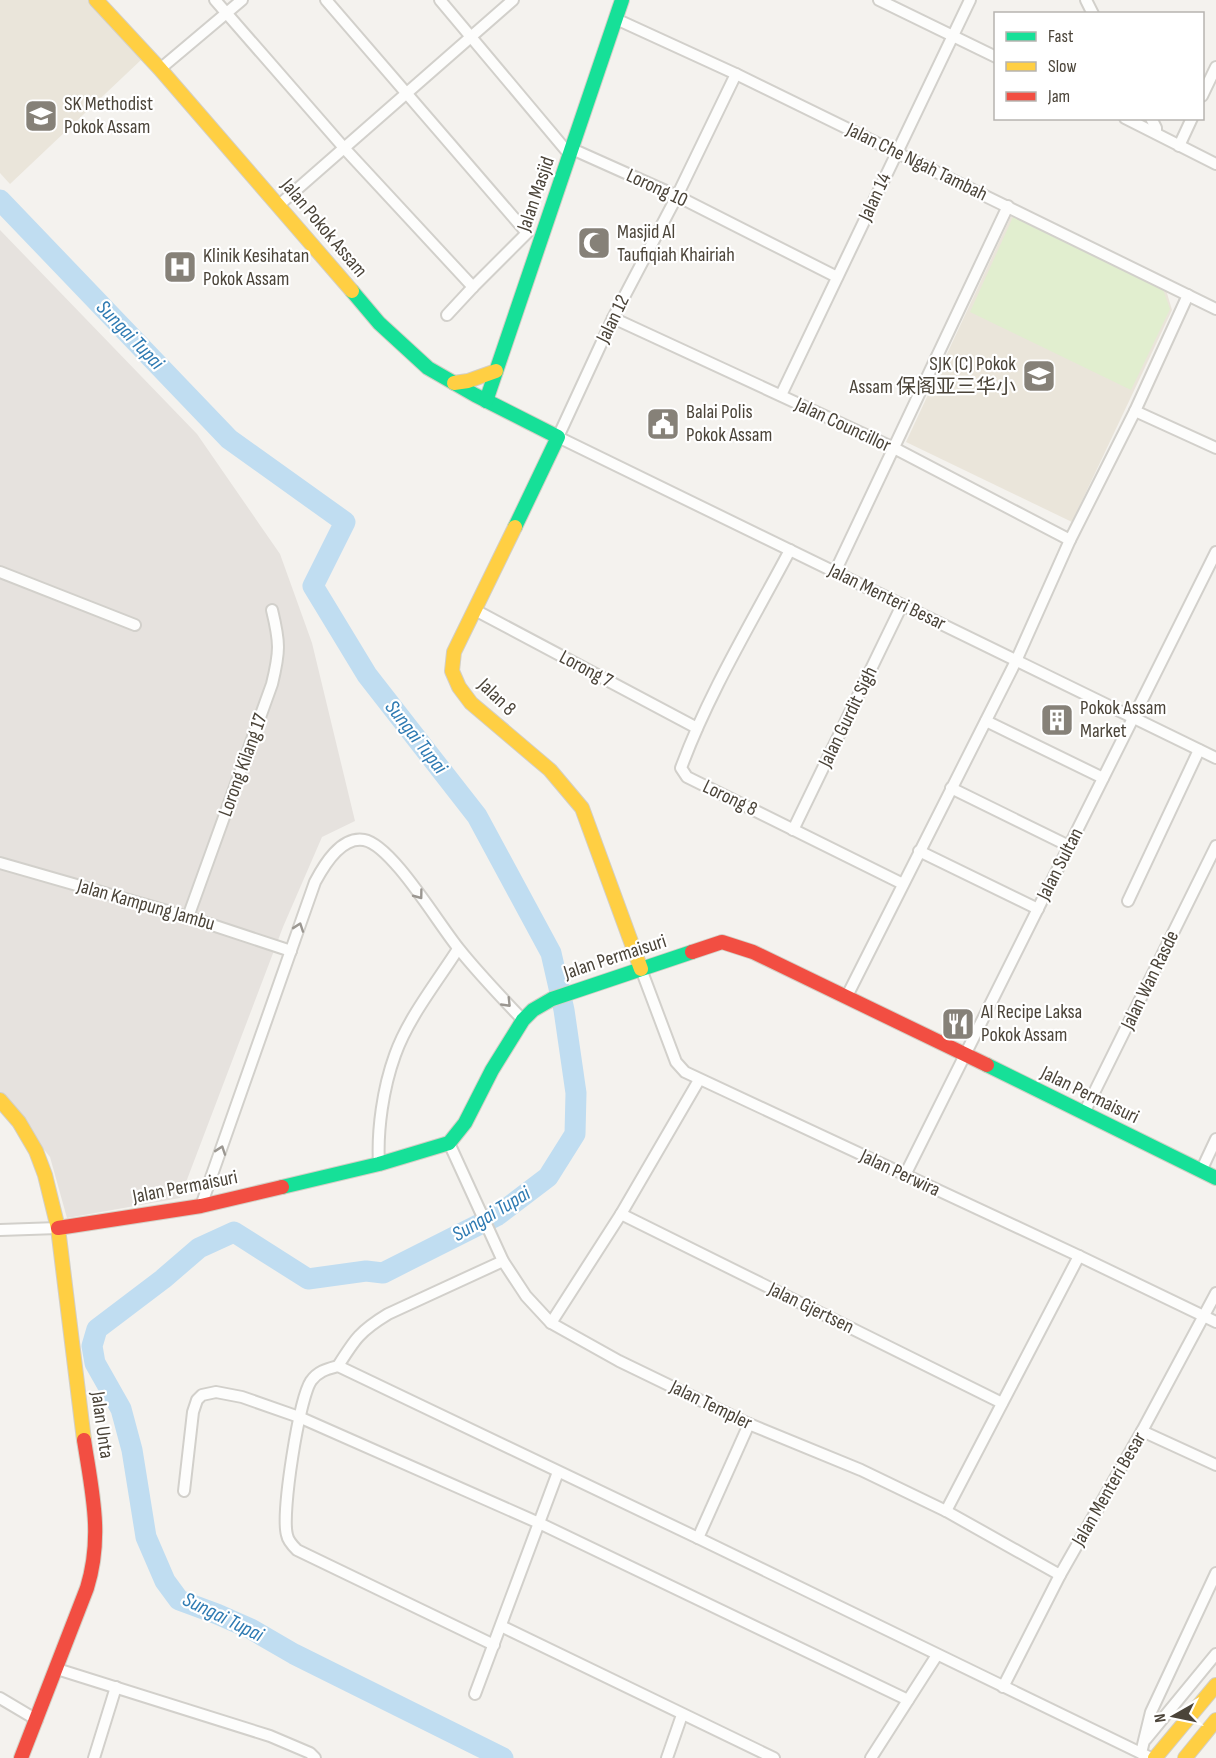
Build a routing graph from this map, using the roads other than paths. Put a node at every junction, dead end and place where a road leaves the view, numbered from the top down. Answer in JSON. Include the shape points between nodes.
{"nodes":[{"id":1,"x":96,"y":0,"type":"edge"},
{"id":2,"x":215,"y":0,"type":"edge"},
{"id":3,"x":242,"y":0,"type":"edge"},
{"id":4,"x":326,"y":0,"type":"edge"},
{"id":5,"x":440,"y":0,"type":"edge"},
{"id":6,"x":513,"y":0,"type":"edge"},
{"id":7,"x":622,"y":0,"type":"edge"},
{"id":8,"x":879,"y":0,"type":"edge"},
{"id":9,"x":970,"y":0,"type":"edge"},
{"id":10,"x":226,"y":13,"type":"junction"},
{"id":11,"x":616,"y":19,"type":"junction"},
{"id":12,"x":470,"y":37,"type":"junction"},
{"id":13,"x":952,"y":37,"type":"junction"},
{"id":14,"x":994,"y":56,"type":"edge"},
{"id":15,"x":1216,"y":67,"type":"edge"},
{"id":16,"x":160,"y":69,"type":"junction"},
{"id":17,"x":736,"y":74,"type":"junction"},
{"id":18,"x":406,"y":92,"type":"junction"},
{"id":19,"x":1204,"y":94,"type":"edge"},
{"id":20,"x":1129,"y":120,"type":"edge"},
{"id":21,"x":1152,"y":120,"type":"edge"},
{"id":22,"x":1191,"y":120,"type":"edge"},
{"id":23,"x":1156,"y":133,"type":"junction"},
{"id":24,"x":1179,"y":146,"type":"junction"},
{"id":25,"x":345,"y":149,"type":"junction"},
{"id":26,"x":571,"y":152,"type":"junction"},
{"id":27,"x":896,"y":152,"type":"junction"},
{"id":28,"x":1216,"y":164,"type":"edge"},
{"id":29,"x":677,"y":196,"type":"junction"},
{"id":30,"x":279,"y":205,"type":"junction"},
{"id":31,"x":1008,"y":206,"type":"junction"},
{"id":32,"x":837,"y":277,"type":"junction"},
{"id":33,"x":473,"y":287,"type":"junction"},
{"id":34,"x":1188,"y":295,"type":"junction"},
{"id":35,"x":1216,"y":309,"type":"edge"},
{"id":36,"x":447,"y":315,"type":"dead end"},
{"id":37,"x":613,"y":318,"type":"junction"},
{"id":38,"x":496,"y":371,"type":"junction"},
{"id":39,"x":454,"y":383,"type":"junction"},
{"id":40,"x":781,"y":395,"type":"junction"},
{"id":41,"x":486,"y":401,"type":"junction"},
{"id":42,"x":1135,"y":411,"type":"junction"},
{"id":43,"x":558,"y":437,"type":"junction"},
{"id":44,"x":894,"y":448,"type":"junction"},
{"id":45,"x":1216,"y":448,"type":"edge"},
{"id":46,"x":1070,"y":540,"type":"junction"},
{"id":47,"x":790,"y":550,"type":"junction"},
{"id":48,"x":1216,"y":552,"type":"edge"},
{"id":49,"x":0,"y":572,"type":"edge"},
{"id":50,"x":835,"y":572,"type":"junction"},
{"id":51,"x":902,"y":605,"type":"junction"},
{"id":52,"x":272,"y":610,"type":"dead end"},
{"id":53,"x":475,"y":610,"type":"junction"},
{"id":54,"x":135,"y":625,"type":"dead end"},
{"id":55,"x":1016,"y":661,"type":"junction"},
{"id":56,"x":1133,"y":718,"type":"junction"},
{"id":57,"x":986,"y":720,"type":"junction"},
{"id":58,"x":697,"y":728,"type":"junction"},
{"id":59,"x":1199,"y":750,"type":"junction"},
{"id":60,"x":1216,"y":758,"type":"edge"},
{"id":61,"x":1103,"y":778,"type":"junction"},
{"id":62,"x":951,"y":788,"type":"junction"},
{"id":63,"x":793,"y":830,"type":"junction"},
{"id":64,"x":1069,"y":846,"type":"junction"},
{"id":65,"x":1216,"y":846,"type":"edge"},
{"id":66,"x":919,"y":851,"type":"junction"},
{"id":67,"x":0,"y":863,"type":"edge"},
{"id":68,"x":903,"y":884,"type":"junction"},
{"id":69,"x":1128,"y":901,"type":"dead end"},
{"id":70,"x":1038,"y":909,"type":"junction"},
{"id":71,"x":188,"y":917,"type":"junction"},
{"id":72,"x":458,"y":949,"type":"junction"},
{"id":73,"x":291,"y":951,"type":"junction"},
{"id":74,"x":641,"y":969,"type":"junction"},
{"id":75,"x":848,"y":996,"type":"junction"},
{"id":76,"x":523,"y":1020,"type":"junction"},
{"id":77,"x":965,"y":1055,"type":"junction"},
{"id":78,"x":699,"y":1080,"type":"junction"},
{"id":79,"x":0,"y":1100,"type":"edge"},
{"id":80,"x":1083,"y":1113,"type":"junction"},
{"id":81,"x":1216,"y":1139,"type":"edge"},
{"id":82,"x":449,"y":1143,"type":"junction"},
{"id":83,"x":379,"y":1164,"type":"junction"},
{"id":84,"x":1201,"y":1171,"type":"junction"},
{"id":85,"x":905,"y":1175,"type":"junction"},
{"id":86,"x":1216,"y":1178,"type":"edge"},
{"id":87,"x":201,"y":1206,"type":"junction"},
{"id":88,"x":621,"y":1214,"type":"junction"},
{"id":89,"x":58,"y":1228,"type":"junction"},
{"id":90,"x":0,"y":1230,"type":"edge"},
{"id":91,"x":1079,"y":1256,"type":"junction"},
{"id":92,"x":503,"y":1261,"type":"junction"},
{"id":93,"x":1216,"y":1293,"type":"edge"},
{"id":94,"x":1205,"y":1317,"type":"junction"},
{"id":95,"x":1216,"y":1322,"type":"edge"},
{"id":96,"x":551,"y":1323,"type":"junction"},
{"id":97,"x":338,"y":1366,"type":"junction"},
{"id":98,"x":1002,"y":1403,"type":"junction"},
{"id":99,"x":298,"y":1417,"type":"junction"},
{"id":100,"x":749,"y":1425,"type":"junction"},
{"id":101,"x":1142,"y":1431,"type":"junction"},
{"id":102,"x":1216,"y":1465,"type":"edge"},
{"id":103,"x":558,"y":1472,"type":"junction"},
{"id":104,"x":184,"y":1491,"type":"dead end"},
{"id":105,"x":946,"y":1511,"type":"junction"},
{"id":106,"x":539,"y":1523,"type":"junction"},
{"id":107,"x":698,"y":1538,"type":"junction"},
{"id":108,"x":1216,"y":1573,"type":"edge"},
{"id":109,"x":1060,"y":1575,"type":"junction"},
{"id":110,"x":501,"y":1626,"type":"junction"},
{"id":111,"x":494,"y":1645,"type":"junction"},
{"id":112,"x":1216,"y":1654,"type":"edge"},
{"id":113,"x":937,"y":1655,"type":"junction"},
{"id":114,"x":57,"y":1669,"type":"junction"},
{"id":115,"x":1216,"y":1685,"type":"edge"},
{"id":116,"x":116,"y":1687,"type":"junction"},
{"id":117,"x":1004,"y":1687,"type":"junction"},
{"id":118,"x":475,"y":1694,"type":"dead end"},
{"id":119,"x":0,"y":1698,"type":"edge"},
{"id":120,"x":908,"y":1700,"type":"junction"},
{"id":121,"x":682,"y":1715,"type":"junction"},
{"id":122,"x":37,"y":1720,"type":"junction"},
{"id":123,"x":1216,"y":1720,"type":"edge"},
{"id":124,"x":1144,"y":1741,"type":"junction"},
{"id":125,"x":1146,"y":1756,"type":"edge"},
{"id":126,"x":21,"y":1758,"type":"edge"},
{"id":127,"x":94,"y":1758,"type":"edge"},
{"id":128,"x":315,"y":1758,"type":"edge"},
{"id":129,"x":667,"y":1758,"type":"edge"},
{"id":130,"x":774,"y":1758,"type":"edge"},
{"id":131,"x":872,"y":1758,"type":"edge"},
{"id":132,"x":1155,"y":1758,"type":"edge"},
{"id":133,"x":1185,"y":1758,"type":"edge"}],
"edges":[{"from":1,"to":16,"type":"street","name":"Jalan Pokok Assam"},
{"from":2,"to":10,"type":"street"},
{"from":3,"to":10,"type":"street"},
{"from":4,"to":18,"type":"street"},
{"from":5,"to":12,"type":"street"},
{"from":6,"to":12,"type":"street"},
{"from":7,"to":11,"type":"street","name":"Jalan Masjid"},
{"from":8,"to":13,"type":"street"},
{"from":9,"to":13,"type":"street","name":"Jalan 14"},
{"from":10,"to":16,"type":"street"},
{"from":10,"to":25,"type":"street"},
{"from":11,"to":17,"type":"street","name":"Jalan Che Ngah Tambah"},
{"from":11,"to":26,"type":"street","name":"Jalan Masjid"},
{"from":12,"to":18,"type":"street"},
{"from":12,"to":26,"type":"street"},
{"from":13,"to":14,"type":"street"},
{"from":13,"to":27,"type":"street","name":"Jalan 14"},
{"from":15,"to":19,"type":"street"},
{"from":16,"to":30,"type":"street","name":"Jalan Pokok Assam"},
{"from":17,"to":27,"type":"street","name":"Jalan Che Ngah Tambah"},
{"from":17,"to":29,"type":"street","name":"Jalan 12"},
{"from":18,"to":25,"type":"street"},
{"from":18,"to":33,"type":"street","via":[[527,233]]},
{"from":20,"to":23,"type":"street"},
{"from":21,"to":23,"type":"street"},
{"from":22,"to":24,"type":"street"},
{"from":23,"to":24,"type":"street"},
{"from":24,"to":28,"type":"street"},
{"from":25,"to":30,"type":"street"},
{"from":25,"to":33,"type":"street"},
{"from":26,"to":29,"type":"street","name":"Lorong 10"},
{"from":26,"to":38,"type":"street","name":"Jalan Masjid"},
{"from":27,"to":31,"type":"street","name":"Jalan Che Ngah Tambah"},
{"from":27,"to":32,"type":"street","name":"Jalan 14"},
{"from":29,"to":32,"type":"street","name":"Lorong 10"},
{"from":29,"to":37,"type":"street","name":"Jalan 12"},
{"from":30,"to":39,"type":"street","name":"Jalan Pokok Assam","via":[[379,323],[428,368]]},
{"from":31,"to":34,"type":"street","name":"Jalan Che Ngah Tambah"},
{"from":31,"to":44,"type":"street"},
{"from":32,"to":40,"type":"street","name":"Jalan 14"},
{"from":33,"to":36,"type":"street"},
{"from":34,"to":35,"type":"street","name":"Jalan Che Ngah Tambah"},
{"from":34,"to":42,"type":"street"},
{"from":37,"to":40,"type":"street","name":"Jalan Councillor"},
{"from":37,"to":43,"type":"street","name":"Jalan 12"},
{"from":38,"to":39,"type":"street"},
{"from":38,"to":41,"type":"street","name":"Jalan Masjid"},
{"from":39,"to":41,"type":"street","name":"Jalan Pokok Assam"},
{"from":40,"to":44,"type":"street","name":"Jalan Councillor"},
{"from":41,"to":43,"type":"street","name":"Jalan Pokok Assam"},
{"from":42,"to":45,"type":"street"},
{"from":42,"to":46,"type":"street"},
{"from":43,"to":47,"type":"street","name":"Jalan Menteri Besar"},
{"from":43,"to":53,"type":"street","name":"Jalan 8"},
{"from":44,"to":46,"type":"street","name":"Jalan Councillor"},
{"from":44,"to":50,"type":"street"},
{"from":46,"to":55,"type":"street"},
{"from":47,"to":50,"type":"street","name":"Jalan Menteri Besar"},
{"from":47,"to":58,"type":"street","name":"Lorong 8"},
{"from":48,"to":56,"type":"street","name":"Jalan Sultan"},
{"from":49,"to":54,"type":"street"},
{"from":50,"to":51,"type":"street","name":"Jalan Menteri Besar"},
{"from":51,"to":55,"type":"street","name":"Jalan Menteri Besar"},
{"from":51,"to":63,"type":"street","name":"Jalan Gurdit Sigh"},
{"from":52,"to":71,"type":"street","name":"Lorong Kilang 17","via":[[280,642],[272,684]]},
{"from":53,"to":58,"type":"street","name":"Lorong 7"},
{"from":53,"to":74,"type":"street","name":"Jalan 8","via":[[454,652],[452,671],[459,687],[471,703],[550,770],[582,808]]},
{"from":55,"to":56,"type":"street","name":"Jalan Menteri Besar"},
{"from":55,"to":57,"type":"street"},
{"from":56,"to":59,"type":"street","name":"Jalan Menteri Besar"},
{"from":56,"to":61,"type":"street","name":"Jalan Sultan"},
{"from":57,"to":61,"type":"street"},
{"from":57,"to":62,"type":"street"},
{"from":58,"to":63,"type":"street","name":"Lorong 8","via":[[681,768],[687,777]]},
{"from":59,"to":60,"type":"street","name":"Jalan Menteri Besar"},
{"from":59,"to":69,"type":"street"},
{"from":61,"to":64,"type":"street","name":"Jalan Sultan"},
{"from":62,"to":64,"type":"street"},
{"from":62,"to":66,"type":"street"},
{"from":63,"to":68,"type":"street","name":"Lorong 8"},
{"from":64,"to":70,"type":"street","name":"Jalan Sultan"},
{"from":65,"to":80,"type":"street","name":"Jalan Wan Rasde"},
{"from":66,"to":68,"type":"street"},
{"from":66,"to":70,"type":"street"},
{"from":67,"to":71,"type":"street","name":"Jalan Kampung Jambu"},
{"from":68,"to":75,"type":"street"},
{"from":70,"to":77,"type":"street","name":"Jalan Sultan"},
{"from":71,"to":73,"type":"street","name":"Jalan Kampung Jambu"},
{"from":73,"to":72,"type":"street","one_way":true,"via":[[315,882],[326,863],[341,848],[364,840],[378,845],[392,860]]},
{"from":72,"to":76,"type":"street","one_way":true},
{"from":72,"to":83,"type":"street","via":[[417,1011],[395,1055],[377,1140]]},
{"from":87,"to":73,"type":"street","one_way":true},
{"from":74,"to":75,"type":"street","name":"Jalan Permaisuri","via":[[722,942],[753,952]]},
{"from":74,"to":76,"type":"street","name":"Jalan Permaisuri","via":[[552,999]]},
{"from":74,"to":78,"type":"street","name":"Jalan Perwira","via":[[676,1062]]},
{"from":75,"to":77,"type":"street","name":"Jalan Permaisuri"},
{"from":76,"to":82,"type":"street","name":"Jalan Permaisuri","via":[[465,1123]]},
{"from":77,"to":80,"type":"street","name":"Jalan Permaisuri"},
{"from":77,"to":85,"type":"street","name":"Jalan Sultan"},
{"from":78,"to":85,"type":"street","name":"Jalan Perwira"},
{"from":78,"to":88,"type":"street"},
{"from":79,"to":89,"type":"street","name":"Jalan Unta","via":[[36,1151]]},
{"from":80,"to":84,"type":"street","name":"Jalan Permaisuri"},
{"from":81,"to":84,"type":"street"},
{"from":82,"to":83,"type":"street","name":"Jalan Permaisuri"},
{"from":82,"to":92,"type":"street","name":"Jalan Templer"},
{"from":83,"to":87,"type":"street","name":"Jalan Permaisuri"},
{"from":84,"to":86,"type":"street","name":"Jalan Permaisuri"},
{"from":85,"to":91,"type":"street","name":"Jalan Perwira"},
{"from":87,"to":89,"type":"street","name":"Jalan Permaisuri"},
{"from":88,"to":96,"type":"street"},
{"from":88,"to":98,"type":"street","name":"Jalan Gjertsen"},
{"from":89,"to":90,"type":"street"},
{"from":89,"to":114,"type":"street","name":"Jalan Unta","via":[[96,1539],[94,1565]]},
{"from":91,"to":94,"type":"street","name":"Jalan Perwira"},
{"from":91,"to":98,"type":"street"},
{"from":92,"to":96,"type":"street","name":"Jalan Templer","via":[[526,1296]]},
{"from":92,"to":97,"type":"street","via":[[372,1324],[356,1337]]},
{"from":93,"to":94,"type":"street","name":"Jalan Menteri Besar"},
{"from":94,"to":95,"type":"street","name":"Jalan Perwira"},
{"from":94,"to":101,"type":"street","name":"Jalan Menteri Besar"},
{"from":96,"to":100,"type":"street","name":"Jalan Templer"},
{"from":97,"to":99,"type":"street","via":[[317,1374]]},
{"from":97,"to":103,"type":"street"},
{"from":98,"to":105,"type":"street"},
{"from":99,"to":104,"type":"street","via":[[242,1397],[216,1392],[202,1395],[193,1412]]},
{"from":99,"to":106,"type":"street"},
{"from":99,"to":111,"type":"street","via":[[286,1528],[297,1550]]},
{"from":100,"to":105,"type":"street","name":"Jalan Templer","via":[[861,1470]]},
{"from":100,"to":107,"type":"street"},
{"from":101,"to":102,"type":"street"},
{"from":101,"to":109,"type":"street","name":"Jalan Menteri Besar"},
{"from":103,"to":106,"type":"street"},
{"from":103,"to":107,"type":"street"},
{"from":105,"to":109,"type":"street","name":"Jalan Templer"},
{"from":106,"to":110,"type":"street"},
{"from":106,"to":120,"type":"street"},
{"from":107,"to":113,"type":"street"},
{"from":108,"to":124,"type":"street","via":[[1151,1712]]},
{"from":109,"to":117,"type":"street","name":"Jalan Menteri Besar"},
{"from":110,"to":111,"type":"street"},
{"from":110,"to":121,"type":"street"},
{"from":111,"to":118,"type":"street"},
{"from":112,"to":124,"type":"street"},
{"from":113,"to":117,"type":"street"},
{"from":113,"to":120,"type":"street"},
{"from":114,"to":116,"type":"street"},
{"from":114,"to":122,"type":"street","name":"Jalan Unta"},
{"from":115,"to":132,"type":"street"},
{"from":116,"to":127,"type":"street"},
{"from":116,"to":128,"type":"street","via":[[270,1736]]},
{"from":117,"to":125,"type":"street"},
{"from":119,"to":122,"type":"street"},
{"from":120,"to":131,"type":"street"},
{"from":121,"to":129,"type":"street"},
{"from":121,"to":130,"type":"street"},
{"from":122,"to":126,"type":"street","name":"Jalan Unta"},
{"from":123,"to":133,"type":"street"},
{"from":124,"to":125,"type":"street"}]}
